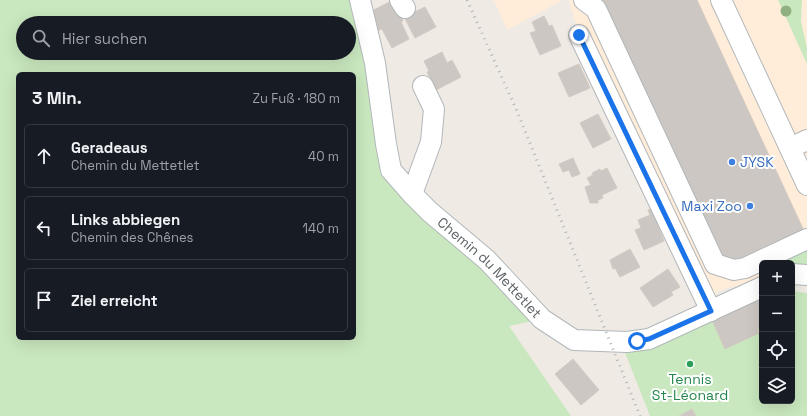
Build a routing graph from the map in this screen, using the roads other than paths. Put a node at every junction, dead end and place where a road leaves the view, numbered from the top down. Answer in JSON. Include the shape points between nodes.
{"nodes":[{"id":1,"x":360,"y":0,"type":"edge"},
{"id":2,"x":584,"y":0,"type":"edge"},
{"id":3,"x":720,"y":0,"type":"edge"},
{"id":4,"x":579,"y":35,"type":"dead end"},
{"id":5,"x":423,"y":86,"type":"dead end"},
{"id":6,"x":799,"y":144,"type":"edge"},
{"id":7,"x":807,"y":185,"type":"edge"},
{"id":8,"x":412,"y":194,"type":"junction"},
{"id":9,"x":807,"y":239,"type":"edge"},
{"id":10,"x":795,"y":274,"type":"edge"},
{"id":11,"x":807,"y":275,"type":"edge"},
{"id":12,"x":759,"y":288,"type":"edge"},
{"id":13,"x":711,"y":311,"type":"junction"}],
"edges":[{"from":1,"to":8,"type":"street","name":"Chemin du Mettetlet","via":[[375,64],[391,170]]},
{"from":2,"to":9,"type":"street","via":[[596,9],[715,264],[734,270],[745,268]]},
{"from":3,"to":6,"type":"street"},
{"from":4,"to":13,"type":"street"},
{"from":5,"to":8,"type":"street","via":[[434,109],[431,142]]},
{"from":6,"to":7,"type":"street"},
{"from":8,"to":13,"type":"street","name":"Chemin du Mettetlet","via":[[488,260],[542,320],[574,340],[649,339]]},
{"from":10,"to":11,"type":"street"},
{"from":12,"to":13,"type":"street","name":"Chemin du Mettetlet"}]}
